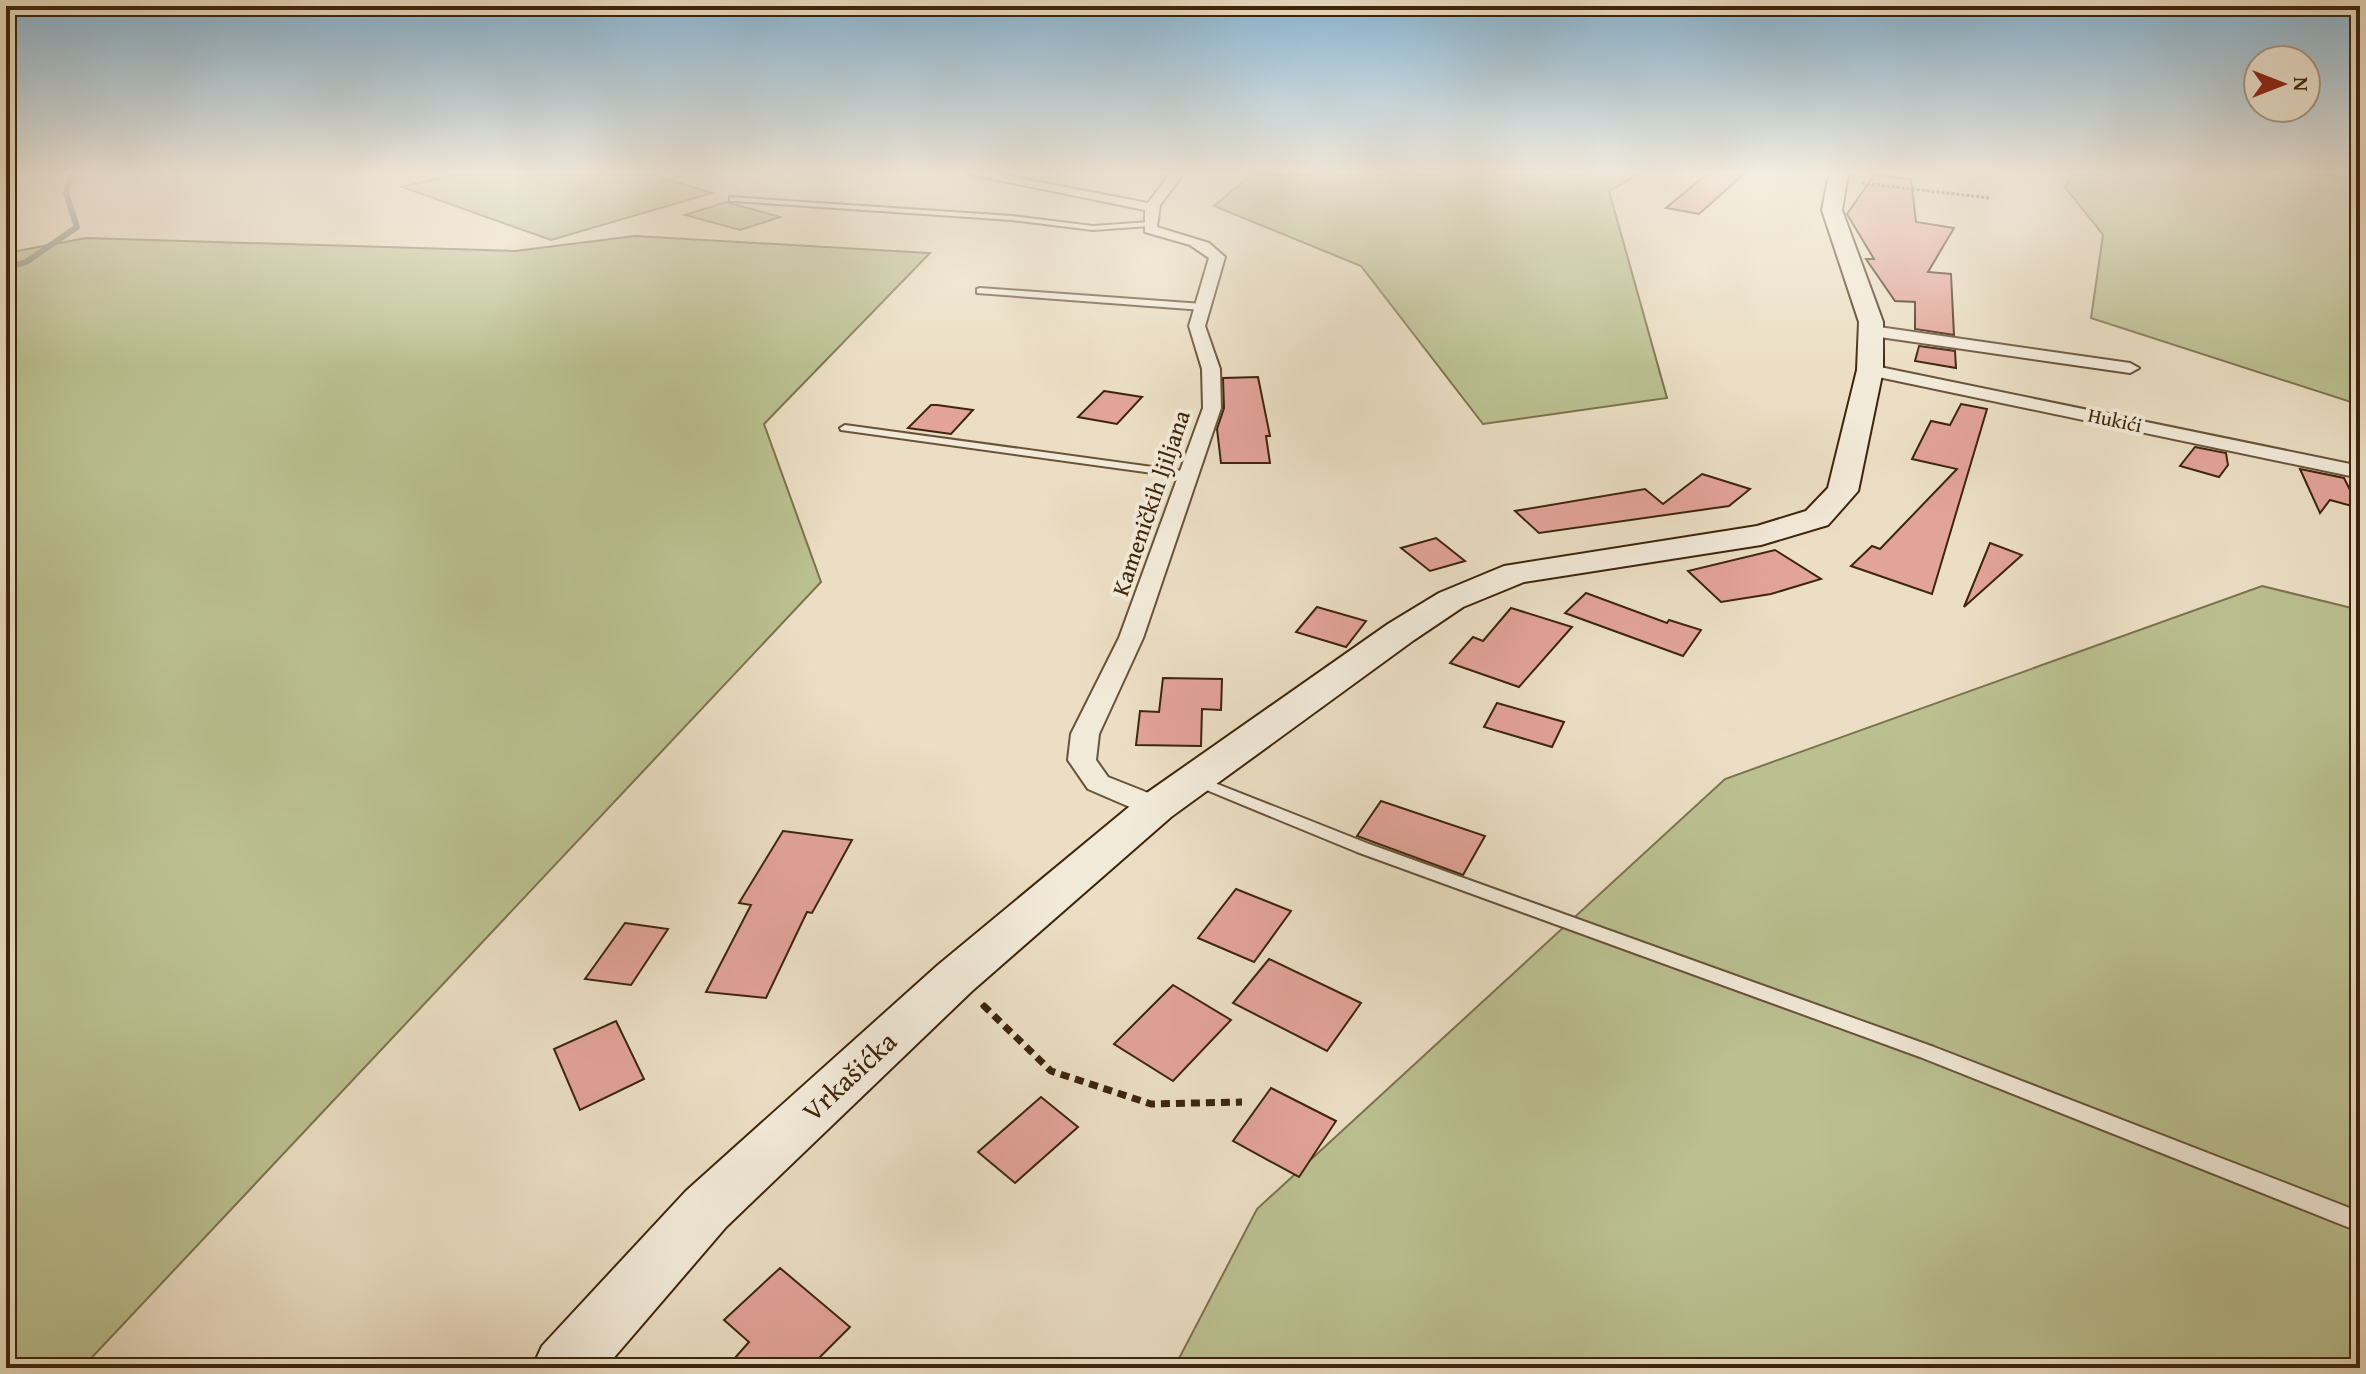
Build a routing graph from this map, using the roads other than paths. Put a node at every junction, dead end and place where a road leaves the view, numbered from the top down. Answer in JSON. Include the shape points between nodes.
{"nodes":[{"id":1,"x":1173,"y":238,"type":"edge"},
{"id":2,"x":1841,"y":238,"type":"edge"},
{"id":3,"x":980,"y":291,"type":"dead end"},
{"id":4,"x":1203,"y":307,"type":"junction"},
{"id":5,"x":1872,"y":331,"type":"junction"},
{"id":6,"x":2130,"y":368,"type":"dead end"},
{"id":7,"x":1870,"y":370,"type":"junction"},
{"id":8,"x":845,"y":428,"type":"dead end"},
{"id":9,"x":2360,"y":472,"type":"edge"},
{"id":10,"x":1189,"y":475,"type":"junction"},
{"id":11,"x":1176,"y":794,"type":"junction"},
{"id":12,"x":2353,"y":1219,"type":"dead end"},
{"id":13,"x":564,"y":1368,"type":"edge"}],
"edges":[{"from":1,"to":4,"type":"street","name":"Kameničkih ljiljana","via":[[1215,253],[1216,270]]},
{"from":2,"to":5,"type":"street"},
{"from":3,"to":4,"type":"lane"},
{"from":4,"to":10,"type":"street","name":"Kameničkih ljiljana","via":[[1197,326],[1211,369],[1212,408]]},
{"from":5,"to":6,"type":"street"},
{"from":5,"to":7,"type":"street","name":"Vrkašićka"},
{"from":7,"to":9,"type":"street","name":"Hukići"},
{"from":7,"to":11,"type":"street","name":"Vrkašićka","via":[[1843,491],[1817,518],[1761,535],[1516,573],[1451,600]]},
{"from":8,"to":10,"type":"lane"},
{"from":10,"to":11,"type":"street","name":"Kameničkih ljiljana","via":[[1131,638],[1085,734],[1082,760],[1098,783]]},
{"from":11,"to":12,"type":"lane","via":[[1363,848],[1927,1052]]},
{"from":11,"to":13,"type":"street","name":"Vrkašićka","via":[[955,978],[706,1209]]}]}
